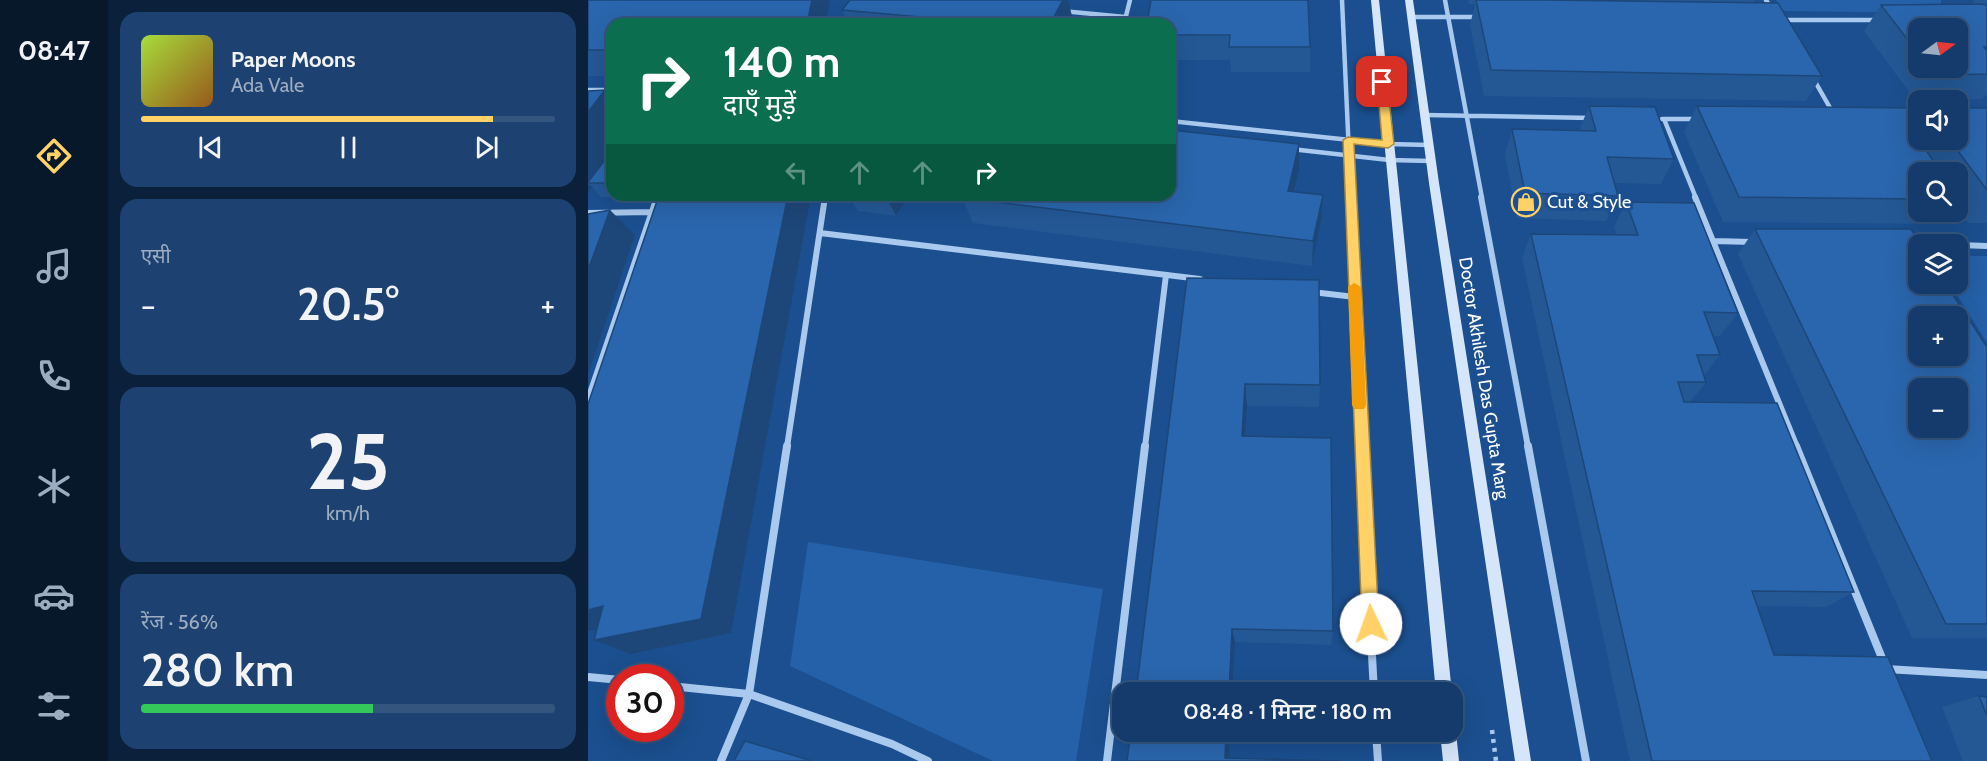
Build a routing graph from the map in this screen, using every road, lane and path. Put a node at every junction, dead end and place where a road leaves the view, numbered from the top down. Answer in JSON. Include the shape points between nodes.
{"nodes":[{"id":1,"x":1130,"y":0,"type":"edge"},
{"id":2,"x":1342,"y":0,"type":"edge"},
{"id":3,"x":1375,"y":0,"type":"edge"},
{"id":4,"x":1409,"y":0,"type":"edge"},
{"id":5,"x":1445,"y":0,"type":"edge"},
{"id":6,"x":1766,"y":0,"type":"edge"},
{"id":7,"x":1058,"y":10,"type":"edge"},
{"id":8,"x":1125,"y":17,"type":"joint"},
{"id":9,"x":1412,"y":17,"type":"junction"},
{"id":10,"x":1448,"y":17,"type":"junction"},
{"id":11,"x":1481,"y":17,"type":"edge"},
{"id":12,"x":1778,"y":20,"type":"junction"},
{"id":13,"x":1891,"y":20,"type":"edge"},
{"id":14,"x":1784,"y":30,"type":"edge"},
{"id":15,"x":1808,"y":70,"type":"edge"},
{"id":16,"x":588,"y":90,"type":"edge"},
{"id":17,"x":606,"y":90,"type":"edge"},
{"id":18,"x":1425,"y":115,"type":"junction"},
{"id":19,"x":1466,"y":116,"type":"junction"},
{"id":20,"x":1594,"y":118,"type":"edge"},
{"id":21,"x":1652,"y":119,"type":"edge"},
{"id":22,"x":1664,"y":119,"type":"junction"},
{"id":23,"x":1699,"y":119,"type":"edge"},
{"id":24,"x":1176,"y":122,"type":"edge"},
{"id":25,"x":1838,"y":122,"type":"edge"},
{"id":26,"x":1348,"y":140,"type":"junction"},
{"id":27,"x":1388,"y":144,"type":"junction"},
{"id":28,"x":1429,"y":145,"type":"junction"},
{"id":29,"x":1282,"y":148,"type":"edge"},
{"id":30,"x":1349,"y":156,"type":"junction"},
{"id":31,"x":1389,"y":160,"type":"junction"},
{"id":32,"x":1431,"y":161,"type":"junction"},
{"id":33,"x":656,"y":201,"type":"edge"},
{"id":34,"x":824,"y":201,"type":"edge"},
{"id":35,"x":652,"y":212,"type":"junction"},
{"id":36,"x":588,"y":213,"type":"edge"},
{"id":37,"x":820,"y":234,"type":"junction"},
{"id":38,"x":1714,"y":242,"type":"junction"},
{"id":39,"x":1760,"y":242,"type":"edge"},
{"id":40,"x":1968,"y":245,"type":"edge"},
{"id":41,"x":1987,"y":246,"type":"edge"},
{"id":42,"x":1166,"y":275,"type":"junction"},
{"id":43,"x":1213,"y":280,"type":"edge"},
{"id":44,"x":1308,"y":291,"type":"edge"},
{"id":45,"x":1355,"y":297,"type":"junction"},
{"id":46,"x":588,"y":399,"type":"edge"},
{"id":47,"x":1886,"y":669,"type":"junction"},
{"id":48,"x":1987,"y":675,"type":"edge"},
{"id":49,"x":588,"y":677,"type":"edge"},
{"id":50,"x":606,"y":679,"type":"edge"},
{"id":51,"x":1890,"y":679,"type":"edge"},
{"id":52,"x":1373,"y":682,"type":"edge"},
{"id":53,"x":1443,"y":682,"type":"edge"},
{"id":54,"x":684,"y":687,"type":"edge"},
{"id":55,"x":749,"y":694,"type":"junction"},
{"id":56,"x":1377,"y":742,"type":"edge"},
{"id":57,"x":1449,"y":742,"type":"edge"},
{"id":58,"x":721,"y":761,"type":"edge"},
{"id":59,"x":928,"y":761,"type":"edge"},
{"id":60,"x":1107,"y":761,"type":"edge"},
{"id":61,"x":1378,"y":761,"type":"edge"},
{"id":62,"x":1451,"y":761,"type":"edge"},
{"id":63,"x":1522,"y":761,"type":"edge"},
{"id":64,"x":1586,"y":761,"type":"edge"}],
"edges":[{"from":1,"to":8,"type":"street"},
{"from":2,"to":26,"type":"street"},
{"from":3,"to":27,"type":"street"},
{"from":4,"to":9,"type":"street","name":"Doctor Akhilesh Das Gupta Marg"},
{"from":5,"to":10,"type":"street"},
{"from":6,"to":12,"type":"street"},
{"from":7,"to":8,"type":"street"},
{"from":9,"to":10,"type":"street"},
{"from":9,"to":18,"type":"street","name":"Doctor Akhilesh Das Gupta Marg"},
{"from":10,"to":11,"type":"street"},
{"from":10,"to":19,"type":"street"},
{"from":12,"to":13,"type":"street"},
{"from":12,"to":14,"type":"street"},
{"from":15,"to":25,"type":"street"},
{"from":16,"to":17,"type":"street"},
{"from":18,"to":19,"type":"street"},
{"from":18,"to":28,"type":"street","name":"Doctor Akhilesh Das Gupta Marg"},
{"from":19,"to":20,"type":"street"},
{"from":19,"to":64,"type":"street"},
{"from":21,"to":22,"type":"street"},
{"from":22,"to":23,"type":"street"},
{"from":22,"to":38,"type":"street"},
{"from":24,"to":26,"type":"street"},
{"from":26,"to":27,"type":"street"},
{"from":26,"to":30,"type":"street"},
{"from":27,"to":28,"type":"street"},
{"from":27,"to":31,"type":"street"},
{"from":28,"to":32,"type":"street","name":"Doctor Akhilesh Das Gupta Marg"},
{"from":29,"to":30,"type":"street"},
{"from":30,"to":31,"type":"street"},
{"from":30,"to":45,"type":"street"},
{"from":31,"to":32,"type":"street"},
{"from":31,"to":53,"type":"street"},
{"from":32,"to":63,"type":"street","name":"Doctor Akhilesh Das Gupta Marg"},
{"from":33,"to":35,"type":"street"},
{"from":34,"to":37,"type":"street"},
{"from":35,"to":36,"type":"street"},
{"from":35,"to":46,"type":"street"},
{"from":37,"to":42,"type":"street"},
{"from":37,"to":55,"type":"street"},
{"from":38,"to":39,"type":"street"},
{"from":38,"to":47,"type":"street"},
{"from":40,"to":41,"type":"street"},
{"from":42,"to":43,"type":"street"},
{"from":42,"to":60,"type":"street"},
{"from":44,"to":45,"type":"street"},
{"from":45,"to":52,"type":"street"},
{"from":47,"to":48,"type":"street"},
{"from":47,"to":51,"type":"street"},
{"from":49,"to":50,"type":"street"},
{"from":54,"to":55,"type":"street"},
{"from":55,"to":58,"type":"street"},
{"from":55,"to":59,"type":"street","via":[[892,744]]},
{"from":56,"to":61,"type":"street"},
{"from":57,"to":62,"type":"street"}]}
